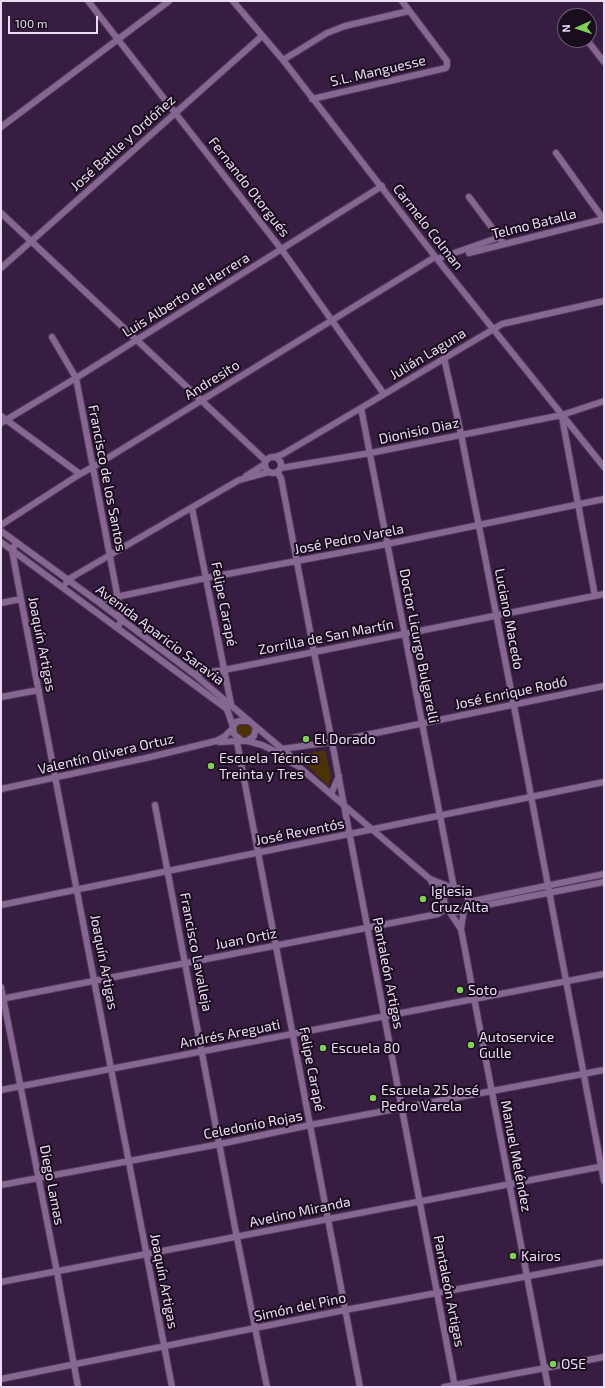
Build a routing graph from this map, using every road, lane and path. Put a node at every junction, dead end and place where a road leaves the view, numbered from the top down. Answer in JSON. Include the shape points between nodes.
{"nodes":[{"id":1,"x":88,"y":1,"type":"edge"},
{"id":2,"x":169,"y":1,"type":"edge"},
{"id":3,"x":234,"y":1,"type":"edge"},
{"id":4,"x":402,"y":1,"type":"edge"},
{"id":5,"x":409,"y":11,"type":"junction"},
{"id":6,"x":262,"y":36,"type":"junction"},
{"id":7,"x":118,"y":39,"type":"junction"},
{"id":8,"x":593,"y":48,"type":"edge"},
{"id":9,"x":283,"y":60,"type":"junction"},
{"id":10,"x":604,"y":62,"type":"edge"},
{"id":11,"x":312,"y":99,"type":"junction"},
{"id":12,"x":176,"y":112,"type":"junction"},
{"id":13,"x":1,"y":127,"type":"edge"},
{"id":14,"x":556,"y":153,"type":"dead end"},
{"id":15,"x":382,"y":186,"type":"junction"},
{"id":16,"x":469,"y":196,"type":"dead end"},
{"id":17,"x":1,"y":213,"type":"edge"},
{"id":18,"x":604,"y":220,"type":"edge"},
{"id":19,"x":500,"y":238,"type":"junction"},
{"id":20,"x":31,"y":240,"type":"junction"},
{"id":21,"x":504,"y":243,"type":"junction"},
{"id":22,"x":282,"y":250,"type":"junction"},
{"id":23,"x":469,"y":253,"type":"dead end"},
{"id":24,"x":436,"y":258,"type":"junction"},
{"id":25,"x":1,"y":268,"type":"edge"},
{"id":26,"x":604,"y":300,"type":"edge"},
{"id":27,"x":332,"y":320,"type":"junction"},
{"id":28,"x":492,"y":328,"type":"junction"},
{"id":29,"x":52,"y":337,"type":"dead end"},
{"id":30,"x":137,"y":340,"type":"junction"},
{"id":31,"x":444,"y":358,"type":"junction"},
{"id":32,"x":76,"y":378,"type":"junction"},
{"id":33,"x":384,"y":394,"type":"junction"},
{"id":34,"x":201,"y":400,"type":"junction"},
{"id":35,"x":604,"y":401,"type":"edge"},
{"id":36,"x":361,"y":408,"type":"junction"},
{"id":37,"x":562,"y":415,"type":"junction"},
{"id":38,"x":3,"y":420,"type":"edge"},
{"id":39,"x":461,"y":434,"type":"junction"},
{"id":40,"x":370,"y":453,"type":"junction"},
{"id":41,"x":275,"y":457,"type":"junction"},
{"id":42,"x":265,"y":463,"type":"junction"},
{"id":43,"x":93,"y":467,"type":"junction"},
{"id":44,"x":604,"y":467,"type":"edge"},
{"id":45,"x":279,"y":470,"type":"junction"},
{"id":46,"x":269,"y":472,"type":"junction"},
{"id":47,"x":80,"y":474,"type":"junction"},
{"id":48,"x":239,"y":480,"type":"junction"},
{"id":49,"x":604,"y":499,"type":"edge"},
{"id":50,"x":578,"y":505,"type":"junction"},
{"id":51,"x":192,"y":508,"type":"junction"},
{"id":52,"x":1,"y":525,"type":"edge"},
{"id":53,"x":478,"y":525,"type":"junction"},
{"id":54,"x":1,"y":532,"type":"edge"},
{"id":55,"x":1,"y":542,"type":"edge"},
{"id":56,"x":16,"y":543,"type":"junction"},
{"id":57,"x":387,"y":544,"type":"junction"},
{"id":58,"x":12,"y":550,"type":"junction"},
{"id":59,"x":110,"y":557,"type":"junction"},
{"id":60,"x":296,"y":561,"type":"junction"},
{"id":61,"x":206,"y":578,"type":"junction"},
{"id":62,"x":67,"y":580,"type":"junction"},
{"id":63,"x":62,"y":587,"type":"junction"},
{"id":64,"x":604,"y":594,"type":"edge"},
{"id":65,"x":595,"y":596,"type":"junction"},
{"id":66,"x":118,"y":597,"type":"junction"},
{"id":67,"x":21,"y":599,"type":"junction"},
{"id":68,"x":98,"y":602,"type":"junction"},
{"id":69,"x":1,"y":603,"type":"edge"},
{"id":70,"x":496,"y":615,"type":"junction"},
{"id":71,"x":122,"y":620,"type":"junction"},
{"id":72,"x":117,"y":628,"type":"junction"},
{"id":73,"x":405,"y":634,"type":"junction"},
{"id":74,"x":314,"y":652,"type":"junction"},
{"id":75,"x":224,"y":670,"type":"junction"},
{"id":76,"x":194,"y":674,"type":"junction"},
{"id":77,"x":604,"y":686,"type":"edge"},
{"id":78,"x":39,"y":690,"type":"junction"},
{"id":79,"x":1,"y":697,"type":"edge"},
{"id":80,"x":231,"y":704,"type":"junction"},
{"id":81,"x":514,"y":706,"type":"junction"},
{"id":82,"x":248,"y":721,"type":"junction"},
{"id":83,"x":422,"y":724,"type":"junction"},
{"id":84,"x":233,"y":728,"type":"junction"},
{"id":85,"x":256,"y":728,"type":"junction"},
{"id":86,"x":216,"y":741,"type":"junction"},
{"id":87,"x":242,"y":741,"type":"junction"},
{"id":88,"x":332,"y":742,"type":"junction"},
{"id":89,"x":282,"y":750,"type":"junction"},
{"id":90,"x":298,"y":766,"type":"junction"},
{"id":91,"x":339,"y":776,"type":"junction"},
{"id":92,"x":55,"y":778,"type":"junction"},
{"id":93,"x":604,"y":782,"type":"edge"},
{"id":94,"x":1,"y":789,"type":"edge"},
{"id":95,"x":331,"y":794,"type":"junction"},
{"id":96,"x":530,"y":797,"type":"junction"},
{"id":97,"x":155,"y":804,"type":"dead end"},
{"id":98,"x":344,"y":806,"type":"junction"},
{"id":99,"x":440,"y":816,"type":"junction"},
{"id":100,"x":372,"y":830,"type":"junction"},
{"id":101,"x":349,"y":834,"type":"junction"},
{"id":102,"x":258,"y":853,"type":"junction"},
{"id":103,"x":168,"y":871,"type":"junction"},
{"id":104,"x":604,"y":874,"type":"edge"},
{"id":105,"x":430,"y":879,"type":"junction"},
{"id":106,"x":604,"y":882,"type":"edge"},
{"id":107,"x":547,"y":886,"type":"junction"},
{"id":108,"x":453,"y":888,"type":"junction"},
{"id":109,"x":78,"y":890,"type":"junction"},
{"id":110,"x":549,"y":893,"type":"junction"},
{"id":111,"x":468,"y":900,"type":"junction"},
{"id":112,"x":1,"y":905,"type":"edge"},
{"id":113,"x":447,"y":908,"type":"junction"},
{"id":114,"x":465,"y":908,"type":"junction"},
{"id":115,"x":367,"y":927,"type":"junction"},
{"id":116,"x":461,"y":929,"type":"junction"},
{"id":117,"x":275,"y":946,"type":"junction"},
{"id":118,"x":186,"y":963,"type":"junction"},
{"id":119,"x":604,"y":974,"type":"edge"},
{"id":120,"x":95,"y":981,"type":"junction"},
{"id":121,"x":566,"y":981,"type":"junction"},
{"id":122,"x":1,"y":987,"type":"edge"},
{"id":123,"x":2,"y":999,"type":"edge"},
{"id":124,"x":474,"y":999,"type":"junction"},
{"id":125,"x":384,"y":1017,"type":"junction"},
{"id":126,"x":293,"y":1035,"type":"junction"},
{"id":127,"x":203,"y":1051,"type":"junction"},
{"id":128,"x":112,"y":1069,"type":"junction"},
{"id":129,"x":604,"y":1070,"type":"edge"},
{"id":130,"x":584,"y":1074,"type":"junction"},
{"id":131,"x":20,"y":1087,"type":"junction"},
{"id":132,"x":1,"y":1090,"type":"edge"},
{"id":133,"x":492,"y":1091,"type":"junction"},
{"id":134,"x":402,"y":1108,"type":"junction"},
{"id":135,"x":310,"y":1125,"type":"junction"},
{"id":136,"x":220,"y":1144,"type":"junction"},
{"id":137,"x":129,"y":1160,"type":"junction"},
{"id":138,"x":603,"y":1166,"type":"edge"},
{"id":139,"x":38,"y":1178,"type":"junction"},
{"id":140,"x":604,"y":1181,"type":"edge"},
{"id":141,"x":510,"y":1184,"type":"junction"},
{"id":142,"x":1,"y":1185,"type":"edge"},
{"id":143,"x":420,"y":1201,"type":"junction"},
{"id":144,"x":328,"y":1218,"type":"junction"},
{"id":145,"x":237,"y":1238,"type":"junction"},
{"id":146,"x":147,"y":1255,"type":"junction"},
{"id":147,"x":604,"y":1262,"type":"edge"},
{"id":148,"x":57,"y":1272,"type":"junction"},
{"id":149,"x":527,"y":1277,"type":"junction"},
{"id":150,"x":1,"y":1282,"type":"edge"},
{"id":151,"x":437,"y":1293,"type":"junction"},
{"id":152,"x":345,"y":1310,"type":"junction"},
{"id":153,"x":256,"y":1328,"type":"junction"},
{"id":154,"x":164,"y":1346,"type":"junction"},
{"id":155,"x":604,"y":1357,"type":"edge"},
{"id":156,"x":74,"y":1364,"type":"junction"},
{"id":157,"x":545,"y":1368,"type":"junction"},
{"id":158,"x":1,"y":1379,"type":"edge"},
{"id":159,"x":455,"y":1386,"type":"edge"},
{"id":160,"x":78,"y":1387,"type":"edge"},
{"id":161,"x":172,"y":1387,"type":"edge"},
{"id":162,"x":267,"y":1387,"type":"edge"},
{"id":163,"x":360,"y":1387,"type":"edge"},
{"id":164,"x":444,"y":1387,"type":"edge"},
{"id":165,"x":548,"y":1387,"type":"edge"}],
"edges":[{"from":1,"to":7,"type":"street","name":"Fernando Otorgués"},
{"from":2,"to":7,"type":"street"},
{"from":3,"to":6,"type":"street","name":"Carmelo Colman"},
{"from":4,"to":5,"type":"street"},
{"from":5,"to":9,"type":"street","via":[[345,26],[327,33]]},
{"from":5,"to":11,"type":"street","name":"S.L. Manguesse","via":[[447,61],[446,68]]},
{"from":6,"to":9,"type":"street","name":"Carmelo Colman"},
{"from":6,"to":12,"type":"street","name":"José Batlle y Ordóñez"},
{"from":7,"to":12,"type":"street","name":"Fernando Otorgués"},
{"from":7,"to":13,"type":"street"},
{"from":8,"to":10,"type":"street"},
{"from":9,"to":11,"type":"street","name":"Carmelo Colman"},
{"from":11,"to":15,"type":"street","name":"Carmelo Colman"},
{"from":12,"to":20,"type":"street","name":"José Batlle y Ordóñez"},
{"from":12,"to":22,"type":"street","name":"Fernando Otorgués"},
{"from":14,"to":18,"type":"street"},
{"from":15,"to":22,"type":"street","name":"Luis Alberto de Herrera"},
{"from":15,"to":24,"type":"street","name":"Carmelo Colman"},
{"from":16,"to":19,"type":"street"},
{"from":17,"to":20,"type":"street"},
{"from":18,"to":21,"type":"street","name":"Telmo Batalla"},
{"from":19,"to":21,"type":"street"},
{"from":19,"to":24,"type":"street","name":"Andresito"},
{"from":20,"to":25,"type":"street","name":"José Batlle y Ordóñez"},
{"from":20,"to":30,"type":"street"},
{"from":21,"to":23,"type":"street","name":"Telmo Batalla"},
{"from":22,"to":27,"type":"street","name":"Fernando Otorgués"},
{"from":22,"to":30,"type":"street","name":"Luis Alberto de Herrera"},
{"from":24,"to":27,"type":"street","name":"Andresito"},
{"from":24,"to":28,"type":"street","name":"Carmelo Colman"},
{"from":26,"to":28,"type":"street","name":"Julián Laguna"},
{"from":27,"to":33,"type":"street","name":"Fernando Otorgués"},
{"from":27,"to":34,"type":"street","name":"Andresito"},
{"from":28,"to":31,"type":"street","name":"Julián Laguna"},
{"from":28,"to":37,"type":"street","name":"Carmelo Colman"},
{"from":29,"to":32,"type":"street","name":"Francisco de los Santos"},
{"from":30,"to":32,"type":"street","name":"Luis Alberto de Herrera"},
{"from":30,"to":34,"type":"street"},
{"from":31,"to":33,"type":"street","name":"Julián Laguna"},
{"from":31,"to":39,"type":"street","name":"Luciano Macedo"},
{"from":32,"to":38,"type":"street","name":"Luis Alberto de Herrera"},
{"from":32,"to":43,"type":"street","name":"Francisco de los Santos"},
{"from":33,"to":36,"type":"street","name":"Julián Laguna"},
{"from":34,"to":42,"type":"street"},
{"from":34,"to":43,"type":"street","name":"Andresito"},
{"from":35,"to":37,"type":"street","name":"Dionisio Diaz"},
{"from":36,"to":40,"type":"street","name":"Doctor Licurgo Bulgarelli"},
{"from":36,"to":41,"type":"street","name":"Julián Laguna"},
{"from":37,"to":39,"type":"street","name":"Dionisio Diaz"},
{"from":37,"to":44,"type":"street","name":"Carmelo Colman"},
{"from":37,"to":50,"type":"street"},
{"from":38,"to":47,"type":"street"},
{"from":39,"to":40,"type":"street","name":"Dionisio Diaz"},
{"from":39,"to":53,"type":"street","name":"Luciano Macedo"},
{"from":40,"to":45,"type":"street","name":"Dionisio Diaz"},
{"from":40,"to":57,"type":"street","name":"Doctor Licurgo Bulgarelli"},
{"from":41,"to":42,"type":"street","via":[[270,457]]},
{"from":41,"to":45,"type":"street","via":[[281,463]]},
{"from":42,"to":46,"type":"street"},
{"from":42,"to":48,"type":"street"},
{"from":43,"to":47,"type":"street","name":"Andresito"},
{"from":43,"to":59,"type":"street","name":"Francisco de los Santos"},
{"from":45,"to":46,"type":"street"},
{"from":45,"to":60,"type":"street","name":"Pantaleón Artigas"},
{"from":46,"to":48,"type":"street"},
{"from":47,"to":52,"type":"street","name":"Andresito"},
{"from":48,"to":51,"type":"street"},
{"from":49,"to":50,"type":"street","name":"José Pedro Varela"},
{"from":50,"to":53,"type":"street","name":"José Pedro Varela"},
{"from":50,"to":65,"type":"street"},
{"from":51,"to":59,"type":"street"},
{"from":51,"to":61,"type":"street","name":"Felipe Carapé"},
{"from":53,"to":57,"type":"street","name":"José Pedro Varela"},
{"from":53,"to":70,"type":"street","name":"Luciano Macedo"},
{"from":54,"to":56,"type":"street","name":"Avenida Aparicio Saravia"},
{"from":55,"to":58,"type":"street","name":"Avenida Aparicio Saravia"},
{"from":56,"to":58,"type":"street"},
{"from":56,"to":62,"type":"street","name":"Avenida Aparicio Saravia"},
{"from":57,"to":60,"type":"street","name":"José Pedro Varela"},
{"from":57,"to":73,"type":"street","name":"Doctor Licurgo Bulgarelli"},
{"from":58,"to":63,"type":"street","name":"Avenida Aparicio Saravia"},
{"from":58,"to":67,"type":"street","name":"Joaquín Artigas"},
{"from":59,"to":62,"type":"street"},
{"from":59,"to":66,"type":"street","name":"Francisco de los Santos"},
{"from":60,"to":61,"type":"street","name":"José Pedro Varela"},
{"from":60,"to":74,"type":"street","name":"Pantaleón Artigas"},
{"from":61,"to":66,"type":"street","name":"José Pedro Varela"},
{"from":61,"to":75,"type":"street","name":"Felipe Carapé"},
{"from":62,"to":63,"type":"street"},
{"from":62,"to":68,"type":"street","name":"Avenida Aparicio Saravia"},
{"from":63,"to":72,"type":"street","name":"Avenida Aparicio Saravia"},
{"from":64,"to":65,"type":"street","name":"Zorrilla de San Martín"},
{"from":65,"to":70,"type":"street","name":"Zorrilla de San Martín"},
{"from":66,"to":68,"type":"street","name":"José Pedro Varela"},
{"from":66,"to":71,"type":"street","name":"Francisco de los Santos"},
{"from":67,"to":69,"type":"street"},
{"from":67,"to":78,"type":"street","name":"Joaquín Artigas"},
{"from":68,"to":71,"type":"street","name":"Avenida Aparicio Saravia"},
{"from":70,"to":73,"type":"street","name":"Zorrilla de San Martín"},
{"from":70,"to":81,"type":"street","name":"Luciano Macedo"},
{"from":71,"to":72,"type":"street"},
{"from":71,"to":76,"type":"street","name":"Avenida Aparicio Saravia"},
{"from":72,"to":84,"type":"street","name":"Avenida Aparicio Saravia","via":[[227,710]]},
{"from":73,"to":74,"type":"street","name":"Zorrilla de San Martín"},
{"from":73,"to":83,"type":"street","name":"Doctor Licurgo Bulgarelli"},
{"from":74,"to":75,"type":"street","name":"Zorrilla de San Martín"},
{"from":74,"to":88,"type":"street","name":"Pantaleón Artigas"},
{"from":75,"to":76,"type":"street","name":"Zorrilla de San Martín"},
{"from":75,"to":80,"type":"street","name":"Felipe Carapé"},
{"from":76,"to":80,"type":"street","name":"Avenida Aparicio Saravia"},
{"from":77,"to":81,"type":"street","name":"José Enrique Rodó"},
{"from":78,"to":79,"type":"street"},
{"from":78,"to":92,"type":"street","name":"Joaquín Artigas"},
{"from":80,"to":82,"type":"street","name":"Avenida Aparicio Saravia"},
{"from":81,"to":83,"type":"street","name":"José Enrique Rodó"},
{"from":81,"to":96,"type":"street","name":"Luciano Macedo"},
{"from":82,"to":84,"type":"street","via":[[236,722]]},
{"from":82,"to":85,"type":"street","name":"Avenida Aparicio Saravia"},
{"from":83,"to":88,"type":"street","name":"José Enrique Rodó"},
{"from":83,"to":99,"type":"street","name":"Doctor Licurgo Bulgarelli"},
{"from":84,"to":86,"type":"street","name":"Valentín Olivera Ortuz"},
{"from":84,"to":87,"type":"street","via":[[234,734]]},
{"from":85,"to":87,"type":"street","via":[[254,736]]},
{"from":85,"to":89,"type":"street","name":"Avenida Aparicio Saravia"},
{"from":86,"to":87,"type":"street","name":"Valentín Olivera Ortuz"},
{"from":86,"to":92,"type":"street","name":"Valentín Olivera Ortuz"},
{"from":87,"to":90,"type":"street","name":"Avenida Aparicio Saravia","via":[[262,745]]},
{"from":87,"to":102,"type":"street","name":"Felipe Carapé","via":[[238,753]]},
{"from":88,"to":89,"type":"street","name":"José Enrique Rodó"},
{"from":88,"to":91,"type":"street","name":"Pantaleón Artigas"},
{"from":89,"to":90,"type":"street","name":"Avenida Aparicio Saravia","via":[[294,759]]},
{"from":90,"to":95,"type":"street","name":"Avenida Aparicio Saravia"},
{"from":91,"to":95,"type":"street"},
{"from":91,"to":98,"type":"street","name":"Pantaleón Artigas"},
{"from":92,"to":94,"type":"street","name":"Valentín Olivera Ortuz"},
{"from":92,"to":109,"type":"street","name":"Joaquín Artigas"},
{"from":93,"to":96,"type":"street","name":"José Reventós"},
{"from":95,"to":98,"type":"street","name":"Avenida Aparicio Saravia"},
{"from":96,"to":99,"type":"street","name":"José Reventós"},
{"from":96,"to":107,"type":"street","name":"Luciano Macedo"},
{"from":97,"to":103,"type":"street","name":"Francisco Lavalleja"},
{"from":98,"to":100,"type":"street","name":"Avenida Aparicio Saravia"},
{"from":98,"to":101,"type":"street","name":"Pantaleón Artigas"},
{"from":99,"to":100,"type":"street","name":"José Reventós"},
{"from":99,"to":108,"type":"street","name":"Doctor Licurgo Bulgarelli"},
{"from":100,"to":101,"type":"street","name":"José Reventós"},
{"from":100,"to":105,"type":"street","name":"Avenida Aparicio Saravia"},
{"from":101,"to":102,"type":"street","name":"José Reventós"},
{"from":101,"to":115,"type":"street","name":"Pantaleón Artigas"},
{"from":102,"to":103,"type":"street","name":"José Reventós"},
{"from":102,"to":117,"type":"street","name":"Felipe Carapé"},
{"from":103,"to":109,"type":"street","name":"José Reventós"},
{"from":103,"to":118,"type":"street","name":"Francisco Lavalleja"},
{"from":104,"to":107,"type":"street"},
{"from":105,"to":108,"type":"street","name":"Avenida Aparicio Saravia"},
{"from":105,"to":113,"type":"street","name":"Avenida Aparicio Saravia"},
{"from":106,"to":110,"type":"street"},
{"from":107,"to":110,"type":"street","name":"Luciano Macedo"},
{"from":107,"to":111,"type":"street"},
{"from":108,"to":111,"type":"street","via":[[465,892]]},
{"from":108,"to":113,"type":"street","via":[[445,894]]},
{"from":109,"to":112,"type":"street","name":"José Reventós"},
{"from":109,"to":120,"type":"street","name":"Joaquín Artigas"},
{"from":110,"to":114,"type":"street"},
{"from":110,"to":121,"type":"street","name":"Luciano Macedo"},
{"from":111,"to":114,"type":"street"},
{"from":113,"to":114,"type":"street","via":[[456,912]]},
{"from":113,"to":115,"type":"street","name":"Juan Ortiz","via":[[438,914]]},
{"from":113,"to":116,"type":"street","name":"Manuel Meléndez"},
{"from":114,"to":116,"type":"street","name":"Manuel Meléndez"},
{"from":115,"to":117,"type":"street","name":"Juan Ortiz"},
{"from":115,"to":125,"type":"street","name":"Pantaleón Artigas"},
{"from":116,"to":124,"type":"street","name":"Manuel Meléndez"},
{"from":117,"to":118,"type":"street","name":"Juan Ortiz"},
{"from":117,"to":126,"type":"street","name":"Felipe Carapé"},
{"from":118,"to":120,"type":"street","name":"Juan Ortiz"},
{"from":118,"to":127,"type":"street","name":"Francisco Lavalleja"},
{"from":119,"to":121,"type":"street","name":"Andrés Areguati"},
{"from":120,"to":123,"type":"street","name":"Juan Ortiz"},
{"from":120,"to":128,"type":"street","name":"Joaquín Artigas"},
{"from":121,"to":124,"type":"street","name":"Andrés Areguati"},
{"from":121,"to":130,"type":"street","name":"Luciano Macedo"},
{"from":122,"to":123,"type":"street","name":"Diego Lamas"},
{"from":123,"to":131,"type":"street","name":"Diego Lamas"},
{"from":124,"to":125,"type":"street","name":"Andrés Areguati"},
{"from":124,"to":133,"type":"street","name":"Manuel Meléndez"},
{"from":125,"to":126,"type":"street","name":"Andrés Areguati"},
{"from":125,"to":134,"type":"street","name":"Pantaleón Artigas"},
{"from":126,"to":127,"type":"street","name":"Andrés Areguati"},
{"from":126,"to":135,"type":"street","name":"Felipe Carapé"},
{"from":127,"to":128,"type":"street","name":"Andrés Areguati"},
{"from":127,"to":136,"type":"street","name":"Francisco Lavalleja"},
{"from":128,"to":131,"type":"street","name":"Andrés Areguati"},
{"from":128,"to":137,"type":"street","name":"Joaquín Artigas"},
{"from":129,"to":130,"type":"street","name":"Celedonio Rojas"},
{"from":130,"to":133,"type":"street","name":"Celedonio Rojas"},
{"from":130,"to":138,"type":"street","name":"Luciano Macedo"},
{"from":131,"to":132,"type":"street","name":"Andrés Areguati"},
{"from":131,"to":139,"type":"street","name":"Diego Lamas"},
{"from":133,"to":134,"type":"street","name":"Celedonio Rojas"},
{"from":133,"to":141,"type":"street","name":"Manuel Meléndez"},
{"from":134,"to":135,"type":"street","name":"Celedonio Rojas"},
{"from":134,"to":143,"type":"street","name":"Pantaleón Artigas"},
{"from":135,"to":136,"type":"street","name":"Celedonio Rojas"},
{"from":135,"to":144,"type":"street","name":"Felipe Carapé"},
{"from":136,"to":137,"type":"street","name":"Celedonio Rojas"},
{"from":136,"to":145,"type":"street","name":"Francisco Lavalleja"},
{"from":137,"to":139,"type":"street","name":"Celedonio Rojas"},
{"from":137,"to":146,"type":"street","name":"Joaquín Artigas"},
{"from":138,"to":140,"type":"street","name":"Luciano Macedo"},
{"from":138,"to":141,"type":"street","name":"Avelino Miranda"},
{"from":139,"to":142,"type":"street","name":"Celedonio Rojas"},
{"from":139,"to":148,"type":"street","name":"Diego Lamas"},
{"from":141,"to":143,"type":"street","name":"Avelino Miranda"},
{"from":141,"to":149,"type":"street","name":"Manuel Meléndez"},
{"from":143,"to":144,"type":"street","name":"Avelino Miranda"},
{"from":143,"to":151,"type":"street","name":"Pantaleón Artigas"},
{"from":144,"to":145,"type":"street","name":"Avelino Miranda"},
{"from":144,"to":152,"type":"street","name":"Felipe Carapé"},
{"from":145,"to":146,"type":"street","name":"Avelino Miranda"},
{"from":145,"to":153,"type":"street","name":"Francisco Lavalleja"},
{"from":146,"to":148,"type":"street","name":"Avelino Miranda"},
{"from":146,"to":154,"type":"street","name":"Joaquín Artigas"},
{"from":147,"to":149,"type":"street","name":"Simón del Pino"},
{"from":148,"to":150,"type":"street","name":"Avelino Miranda"},
{"from":148,"to":156,"type":"street","name":"Diego Lamas"},
{"from":149,"to":151,"type":"street","name":"Simón del Pino"},
{"from":149,"to":157,"type":"street","name":"Manuel Meléndez"},
{"from":151,"to":152,"type":"street","name":"Simón del Pino"},
{"from":151,"to":159,"type":"street","name":"Pantaleón Artigas"},
{"from":152,"to":153,"type":"street","name":"Simón del Pino"},
{"from":152,"to":163,"type":"street","name":"Felipe Carapé"},
{"from":153,"to":154,"type":"street","name":"Simón del Pino"},
{"from":153,"to":162,"type":"street","name":"Francisco Lavalleja"},
{"from":154,"to":156,"type":"street","name":"Simón del Pino"},
{"from":154,"to":161,"type":"street","name":"Joaquín Artigas"},
{"from":155,"to":157,"type":"street"},
{"from":156,"to":158,"type":"street","name":"Simón del Pino"},
{"from":156,"to":160,"type":"street","name":"Diego Lamas"},
{"from":157,"to":159,"type":"street"},
{"from":157,"to":165,"type":"street","name":"Manuel Meléndez"},
{"from":159,"to":164,"type":"street"}]}
